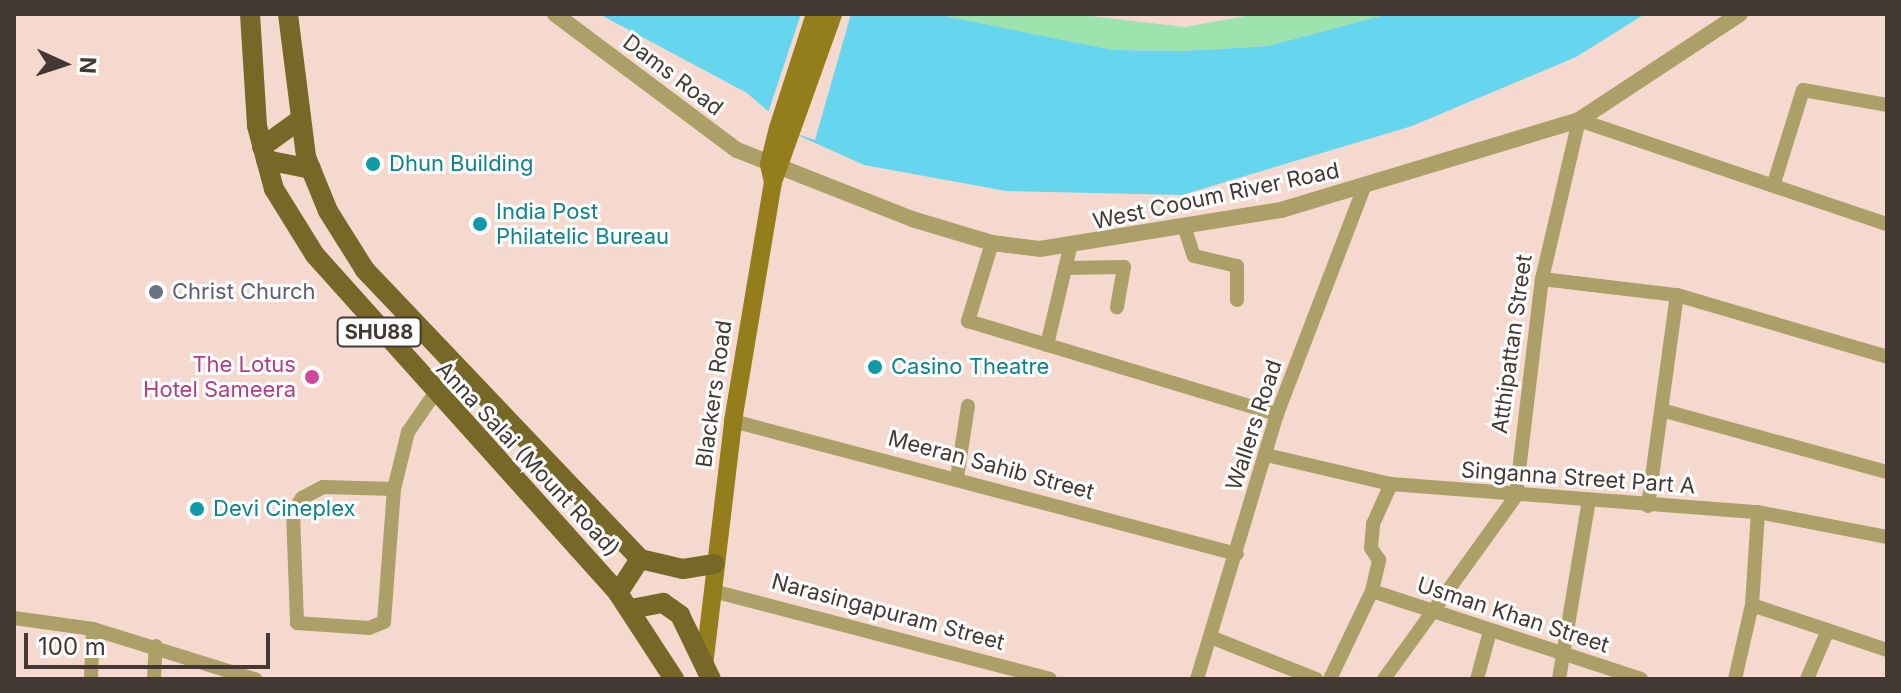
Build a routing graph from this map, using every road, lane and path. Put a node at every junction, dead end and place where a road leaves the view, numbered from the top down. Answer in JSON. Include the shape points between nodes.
{"nodes":[{"id":1,"x":250,"y":14,"type":"edge"},
{"id":2,"x":288,"y":14,"type":"edge"},
{"id":3,"x":555,"y":14,"type":"edge"},
{"id":4,"x":815,"y":14,"type":"edge"},
{"id":5,"x":833,"y":14,"type":"edge"},
{"id":6,"x":1740,"y":14,"type":"edge"},
{"id":7,"x":1887,"y":105,"type":"edge"},
{"id":8,"x":1579,"y":120,"type":"junction"},
{"id":9,"x":298,"y":121,"type":"junction"},
{"id":10,"x":785,"y":131,"type":"junction"},
{"id":11,"x":264,"y":153,"type":"junction"},
{"id":12,"x":311,"y":169,"type":"junction"},
{"id":13,"x":775,"y":172,"type":"junction"},
{"id":14,"x":1774,"y":183,"type":"junction"},
{"id":15,"x":1364,"y":187,"type":"junction"},
{"id":16,"x":1887,"y":224,"type":"edge"},
{"id":17,"x":1185,"y":229,"type":"junction"},
{"id":18,"x":992,"y":243,"type":"junction"},
{"id":19,"x":1070,"y":248,"type":"junction"},
{"id":20,"x":1065,"y":268,"type":"junction"},
{"id":21,"x":1542,"y":279,"type":"junction"},
{"id":22,"x":1677,"y":295,"type":"junction"},
{"id":23,"x":1237,"y":300,"type":"dead end"},
{"id":24,"x":1117,"y":307,"type":"dead end"},
{"id":25,"x":1047,"y":345,"type":"junction"},
{"id":26,"x":1887,"y":357,"type":"edge"},
{"id":27,"x":435,"y":393,"type":"junction"},
{"id":28,"x":968,"y":406,"type":"dead end"},
{"id":29,"x":1665,"y":411,"type":"junction"},
{"id":30,"x":1277,"y":414,"type":"junction"},
{"id":31,"x":733,"y":421,"type":"junction"},
{"id":32,"x":1266,"y":455,"type":"junction"},
{"id":33,"x":1887,"y":472,"type":"edge"},
{"id":34,"x":957,"y":477,"type":"junction"},
{"id":35,"x":1391,"y":484,"type":"junction"},
{"id":36,"x":394,"y":489,"type":"junction"},
{"id":37,"x":1516,"y":496,"type":"junction"},
{"id":38,"x":1588,"y":505,"type":"junction"},
{"id":39,"x":1648,"y":506,"type":"junction"},
{"id":40,"x":1758,"y":512,"type":"junction"},
{"id":41,"x":1887,"y":537,"type":"edge"},
{"id":42,"x":1237,"y":554,"type":"junction"},
{"id":43,"x":640,"y":559,"type":"junction"},
{"id":44,"x":715,"y":564,"type":"junction"},
{"id":45,"x":713,"y":591,"type":"junction"},
{"id":46,"x":1372,"y":591,"type":"junction"},
{"id":47,"x":625,"y":601,"type":"junction"},
{"id":48,"x":1752,"y":605,"type":"junction"},
{"id":49,"x":1435,"y":614,"type":"junction"},
{"id":50,"x":14,"y":618,"type":"edge"},
{"id":51,"x":93,"y":629,"type":"junction"},
{"id":52,"x":1828,"y":630,"type":"junction"},
{"id":53,"x":1489,"y":635,"type":"junction"},
{"id":54,"x":1213,"y":638,"type":"junction"},
{"id":55,"x":156,"y":646,"type":"junction"},
{"id":56,"x":1887,"y":650,"type":"edge"},
{"id":57,"x":1565,"y":654,"type":"junction"},
{"id":58,"x":708,"y":673,"type":"edge"},
{"id":59,"x":91,"y":679,"type":"edge"},
{"id":60,"x":154,"y":679,"type":"edge"},
{"id":61,"x":255,"y":679,"type":"edge"},
{"id":62,"x":674,"y":679,"type":"edge"},
{"id":63,"x":1050,"y":679,"type":"edge"},
{"id":64,"x":1197,"y":679,"type":"edge"},
{"id":65,"x":1316,"y":679,"type":"edge"},
{"id":66,"x":1330,"y":679,"type":"edge"},
{"id":67,"x":1384,"y":679,"type":"edge"},
{"id":68,"x":1477,"y":679,"type":"edge"},
{"id":69,"x":1559,"y":679,"type":"edge"},
{"id":70,"x":1641,"y":679,"type":"edge"},
{"id":71,"x":1735,"y":679,"type":"edge"},
{"id":72,"x":1807,"y":679,"type":"edge"}],
"edges":[{"from":1,"to":11,"type":"main road","name":"Anna Salai (Mount Road)","number":"SHU88"},
{"from":2,"to":9,"type":"main road","name":"Anna Salai (Mount Road)","number":"SHU88"},
{"from":3,"to":13,"type":"street","name":"Dams Road","via":[[737,150]]},
{"from":4,"to":10,"type":"main road"},
{"from":5,"to":10,"type":"main road"},
{"from":6,"to":8,"type":"street","name":"West Cooum River Road"},
{"from":7,"to":14,"type":"street","via":[[1803,90]]},
{"from":8,"to":14,"type":"street"},
{"from":8,"to":15,"type":"street","name":"West Cooum River Road"},
{"from":8,"to":21,"type":"street","name":"Atthipattan Street"},
{"from":9,"to":11,"type":"main road"},
{"from":9,"to":12,"type":"main road","name":"Anna Salai (Mount Road)","number":"SHU88"},
{"from":10,"to":13,"type":"main road","name":"Blackers Road"},
{"from":11,"to":12,"type":"main road"},
{"from":11,"to":27,"type":"main road","name":"Anna Salai (Mount Road)","number":"SHU88","via":[[274,189],[315,255]]},
{"from":12,"to":43,"type":"main road","name":"Anna Salai (Mount Road)","number":"SHU88","via":[[328,211],[374,281]]},
{"from":13,"to":18,"type":"street","name":"West Cooum River Road"},
{"from":13,"to":31,"type":"main road","name":"Blackers Road"},
{"from":14,"to":16,"type":"street"},
{"from":15,"to":17,"type":"street","name":"West Cooum River Road"},
{"from":15,"to":30,"type":"street","name":"Wallers Road"},
{"from":17,"to":19,"type":"street","name":"West Cooum River Road"},
{"from":17,"to":23,"type":"street","via":[[1194,256],[1237,266]]},
{"from":18,"to":19,"type":"street","name":"West Cooum River Road"},
{"from":18,"to":25,"type":"street","via":[[968,321]]},
{"from":19,"to":20,"type":"street"},
{"from":20,"to":24,"type":"street","via":[[1124,267]]},
{"from":20,"to":25,"type":"street"},
{"from":21,"to":22,"type":"street"},
{"from":21,"to":37,"type":"street","name":"Atthipattan Street"},
{"from":22,"to":26,"type":"street"},
{"from":22,"to":29,"type":"street"},
{"from":25,"to":30,"type":"street"},
{"from":27,"to":36,"type":"street","via":[[408,432]]},
{"from":27,"to":47,"type":"main road","name":"Anna Salai (Mount Road)","number":"SHU88"},
{"from":28,"to":34,"type":"street"},
{"from":29,"to":33,"type":"street"},
{"from":29,"to":39,"type":"street"},
{"from":30,"to":32,"type":"street","name":"Wallers Road"},
{"from":31,"to":34,"type":"street","name":"Meeran Sahib Street"},
{"from":31,"to":44,"type":"main road","name":"Blackers Road"},
{"from":32,"to":35,"type":"street","name":"Singanna Street Part A"},
{"from":32,"to":42,"type":"street","name":"Wallers Road"},
{"from":34,"to":42,"type":"street","name":"Meeran Sahib Street"},
{"from":35,"to":37,"type":"street","name":"Singanna Street Part A"},
{"from":35,"to":46,"type":"street","via":[[1373,524],[1371,548],[1379,560]]},
{"from":36,"to":36,"type":"street","via":[[384,622],[369,628],[297,623],[293,512],[302,498],[323,487]]},
{"from":37,"to":38,"type":"street","name":"Singanna Street Part A"},
{"from":37,"to":49,"type":"street","name":"Atthipattan Street"},
{"from":38,"to":39,"type":"street","name":"Singanna Street Part A"},
{"from":38,"to":57,"type":"street"},
{"from":39,"to":40,"type":"street","name":"Singanna Street Part A"},
{"from":40,"to":41,"type":"street","name":"Singanna Street Part A"},
{"from":40,"to":48,"type":"street"},
{"from":42,"to":54,"type":"street","name":"Wallers Road"},
{"from":43,"to":44,"type":"main road","via":[[673,568]]},
{"from":43,"to":47,"type":"main road"},
{"from":44,"to":45,"type":"main road","name":"Blackers Road"},
{"from":45,"to":58,"type":"main road","name":"Blackers Road"},
{"from":45,"to":63,"type":"street","name":"Narasingapuram Street"},
{"from":46,"to":49,"type":"street","name":"Usman Khan Street"},
{"from":46,"to":66,"type":"street"},
{"from":47,"to":58,"type":"main road","via":[[663,603],[680,615]]},
{"from":47,"to":62,"type":"main road","name":"Anna Salai (Mount Road)","number":"SHU88"},
{"from":48,"to":52,"type":"street"},
{"from":48,"to":71,"type":"street"},
{"from":49,"to":53,"type":"street","name":"Usman Khan Street"},
{"from":49,"to":67,"type":"street","name":"Atthipattan Street"},
{"from":50,"to":51,"type":"street"},
{"from":51,"to":55,"type":"street"},
{"from":51,"to":59,"type":"street"},
{"from":52,"to":56,"type":"street"},
{"from":52,"to":72,"type":"street"},
{"from":53,"to":57,"type":"street","name":"Usman Khan Street"},
{"from":53,"to":68,"type":"street"},
{"from":54,"to":64,"type":"street","name":"Wallers Road"},
{"from":54,"to":65,"type":"street"},
{"from":55,"to":60,"type":"street"},
{"from":55,"to":61,"type":"street"},
{"from":57,"to":69,"type":"street"},
{"from":57,"to":70,"type":"street","name":"Usman Khan Street"}]}
